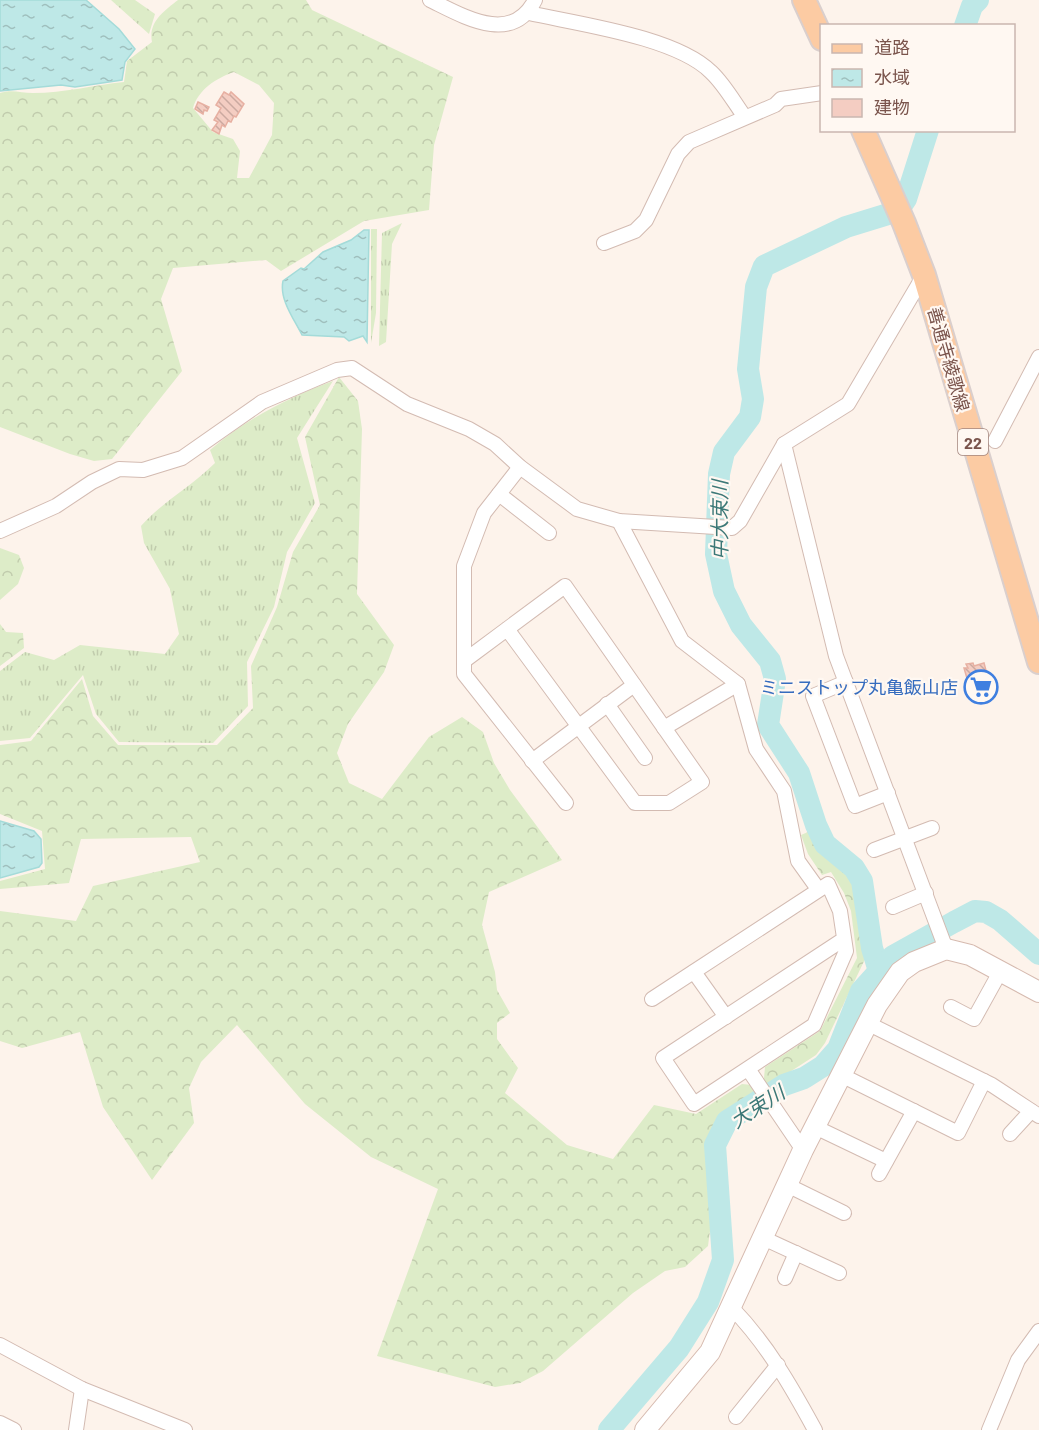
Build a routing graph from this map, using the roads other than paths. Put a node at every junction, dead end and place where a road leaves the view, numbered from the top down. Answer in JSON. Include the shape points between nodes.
{"nodes":[{"id":1,"x":430,"y":0,"type":"edge"},
{"id":2,"x":535,"y":0,"type":"edge"},
{"id":3,"x":804,"y":0,"type":"edge"},
{"id":4,"x":529,"y":13,"type":"junction"},
{"id":5,"x":820,"y":35,"type":"edge"},
{"id":6,"x":820,"y":93,"type":"edge"},
{"id":7,"x":744,"y":116,"type":"junction"},
{"id":8,"x":864,"y":132,"type":"edge"},
{"id":9,"x":604,"y":243,"type":"dead end"},
{"id":10,"x":924,"y":275,"type":"junction"},
{"id":11,"x":1039,"y":357,"type":"edge"},
{"id":12,"x":994,"y":441,"type":"dead end"},
{"id":13,"x":784,"y":444,"type":"junction"},
{"id":14,"x":520,"y":467,"type":"junction"},
{"id":15,"x":500,"y":494,"type":"junction"},
{"id":16,"x":620,"y":521,"type":"junction"},
{"id":17,"x":0,"y":531,"type":"edge"},
{"id":18,"x":549,"y":534,"type":"dead end"},
{"id":19,"x":507,"y":629,"type":"junction"},
{"id":20,"x":464,"y":661,"type":"junction"},
{"id":21,"x":1039,"y":662,"type":"edge"},
{"id":22,"x":846,"y":682,"type":"junction"},
{"id":23,"x":738,"y":684,"type":"junction"},
{"id":24,"x":634,"y":685,"type":"junction"},
{"id":25,"x":608,"y":704,"type":"junction"},
{"id":26,"x":578,"y":726,"type":"junction"},
{"id":27,"x":664,"y":728,"type":"junction"},
{"id":28,"x":645,"y":759,"type":"dead end"},
{"id":29,"x":532,"y":761,"type":"junction"},
{"id":30,"x":888,"y":793,"type":"junction"},
{"id":31,"x":566,"y":803,"type":"dead end"},
{"id":32,"x":933,"y":828,"type":"dead end"},
{"id":33,"x":905,"y":838,"type":"junction"},
{"id":34,"x":874,"y":850,"type":"dead end"},
{"id":35,"x":818,"y":889,"type":"junction"},
{"id":36,"x":926,"y":894,"type":"junction"},
{"id":37,"x":893,"y":907,"type":"dead end"},
{"id":38,"x":844,"y":939,"type":"junction"},
{"id":39,"x":945,"y":945,"type":"junction"},
{"id":40,"x":694,"y":972,"type":"junction"},
{"id":41,"x":1000,"y":972,"type":"junction"},
{"id":42,"x":1039,"y":993,"type":"edge"},
{"id":43,"x":652,"y":999,"type":"dead end"},
{"id":44,"x":951,"y":1007,"type":"dead end"},
{"id":45,"x":726,"y":1017,"type":"junction"},
{"id":46,"x":867,"y":1023,"type":"junction"},
{"id":47,"x":748,"y":1069,"type":"junction"},
{"id":48,"x":841,"y":1075,"type":"junction"},
{"id":49,"x":984,"y":1082,"type":"junction"},
{"id":50,"x":914,"y":1111,"type":"junction"},
{"id":51,"x":1035,"y":1113,"type":"edge"},
{"id":52,"x":815,"y":1127,"type":"junction"},
{"id":53,"x":1010,"y":1134,"type":"dead end"},
{"id":54,"x":803,"y":1150,"type":"junction"},
{"id":55,"x":787,"y":1185,"type":"junction"},
{"id":56,"x":844,"y":1214,"type":"dead end"},
{"id":57,"x":763,"y":1238,"type":"junction"},
{"id":58,"x":796,"y":1254,"type":"junction"},
{"id":59,"x":839,"y":1273,"type":"dead end"},
{"id":60,"x":785,"y":1278,"type":"dead end"},
{"id":61,"x":732,"y":1308,"type":"junction"},
{"id":62,"x":1039,"y":1331,"type":"edge"},
{"id":63,"x":0,"y":1345,"type":"edge"},
{"id":64,"x":778,"y":1365,"type":"junction"},
{"id":65,"x":82,"y":1389,"type":"junction"},
{"id":66,"x":736,"y":1416,"type":"dead end"},
{"id":67,"x":0,"y":1423,"type":"edge"},
{"id":68,"x":14,"y":1430,"type":"edge"},
{"id":69,"x":76,"y":1430,"type":"edge"},
{"id":70,"x":185,"y":1430,"type":"edge"},
{"id":71,"x":645,"y":1430,"type":"edge"},
{"id":72,"x":816,"y":1430,"type":"edge"},
{"id":73,"x":990,"y":1430,"type":"edge"}],
"edges":[{"from":1,"to":4,"type":"street","via":[[472,20],[495,25],[510,24]]},
{"from":2,"to":4,"type":"street"},
{"from":3,"to":5,"type":"main road"},
{"from":4,"to":7,"type":"street","via":[[609,30],[692,57],[712,72]]},
{"from":6,"to":7,"type":"street","via":[[782,99]]},
{"from":7,"to":9,"type":"street","via":[[689,142],[678,154],[646,220],[635,231]]},
{"from":8,"to":10,"type":"main road","name":"善通寺綾歌線","number":"22"},
{"from":10,"to":13,"type":"street","via":[[848,404]]},
{"from":10,"to":21,"type":"main road","name":"善通寺綾歌線","number":"22"},
{"from":11,"to":12,"type":"street"},
{"from":13,"to":16,"type":"street","via":[[740,521],[732,528]]},
{"from":13,"to":22,"type":"street","via":[[833,647]]},
{"from":14,"to":15,"type":"street"},
{"from":14,"to":16,"type":"street","via":[[577,509]]},
{"from":14,"to":17,"type":"street","via":[[495,444],[407,404],[352,368],[337,370],[262,402],[182,458],[143,471],[119,469],[56,506]]},
{"from":15,"to":18,"type":"street"},
{"from":15,"to":20,"type":"street","via":[[484,513],[464,566]]},
{"from":16,"to":23,"type":"street","via":[[682,641]]},
{"from":19,"to":20,"type":"street"},
{"from":19,"to":24,"type":"street","via":[[565,586]]},
{"from":19,"to":26,"type":"street"},
{"from":20,"to":29,"type":"street","via":[[464,674]]},
{"from":22,"to":30,"type":"street"},
{"from":22,"to":30,"type":"street","via":[[813,696],[855,806]]},
{"from":23,"to":27,"type":"street"},
{"from":23,"to":35,"type":"street","via":[[756,749],[784,792],[798,861]]},
{"from":24,"to":25,"type":"street"},
{"from":24,"to":27,"type":"street"},
{"from":25,"to":26,"type":"street"},
{"from":25,"to":28,"type":"street"},
{"from":26,"to":27,"type":"street","via":[[635,804],[669,803],[702,782]]},
{"from":26,"to":29,"type":"street"},
{"from":29,"to":31,"type":"street"},
{"from":30,"to":33,"type":"street"},
{"from":32,"to":33,"type":"street"},
{"from":33,"to":34,"type":"street"},
{"from":33,"to":36,"type":"street"},
{"from":35,"to":38,"type":"street","via":[[828,884],[840,911]]},
{"from":35,"to":40,"type":"street"},
{"from":36,"to":37,"type":"street"},
{"from":36,"to":39,"type":"street"},
{"from":38,"to":45,"type":"street"},
{"from":38,"to":47,"type":"street","via":[[846,951],[814,1025]]},
{"from":39,"to":41,"type":"street"},
{"from":39,"to":46,"type":"street","via":[[900,972]]},
{"from":40,"to":43,"type":"street"},
{"from":40,"to":45,"type":"street"},
{"from":41,"to":42,"type":"street"},
{"from":41,"to":44,"type":"street","via":[[974,1019]]},
{"from":45,"to":47,"type":"street","via":[[663,1058],[694,1104]]},
{"from":46,"to":48,"type":"street"},
{"from":46,"to":49,"type":"street"},
{"from":47,"to":54,"type":"street"},
{"from":48,"to":50,"type":"street"},
{"from":48,"to":52,"type":"street"},
{"from":49,"to":50,"type":"street","via":[[958,1132]]},
{"from":49,"to":51,"type":"street"},
{"from":50,"to":52,"type":"street","via":[[883,1168]]},
{"from":51,"to":53,"type":"street"},
{"from":52,"to":54,"type":"street"},
{"from":54,"to":55,"type":"street"},
{"from":55,"to":56,"type":"street"},
{"from":55,"to":57,"type":"street"},
{"from":57,"to":58,"type":"street"},
{"from":57,"to":61,"type":"street"},
{"from":58,"to":59,"type":"street"},
{"from":58,"to":60,"type":"street"},
{"from":61,"to":64,"type":"street"},
{"from":61,"to":71,"type":"street","via":[[710,1352]]},
{"from":62,"to":73,"type":"street","via":[[1018,1360]]},
{"from":63,"to":65,"type":"street"},
{"from":64,"to":66,"type":"street"},
{"from":64,"to":72,"type":"street"},
{"from":65,"to":69,"type":"street"},
{"from":65,"to":70,"type":"street"},
{"from":67,"to":68,"type":"street"}]}
